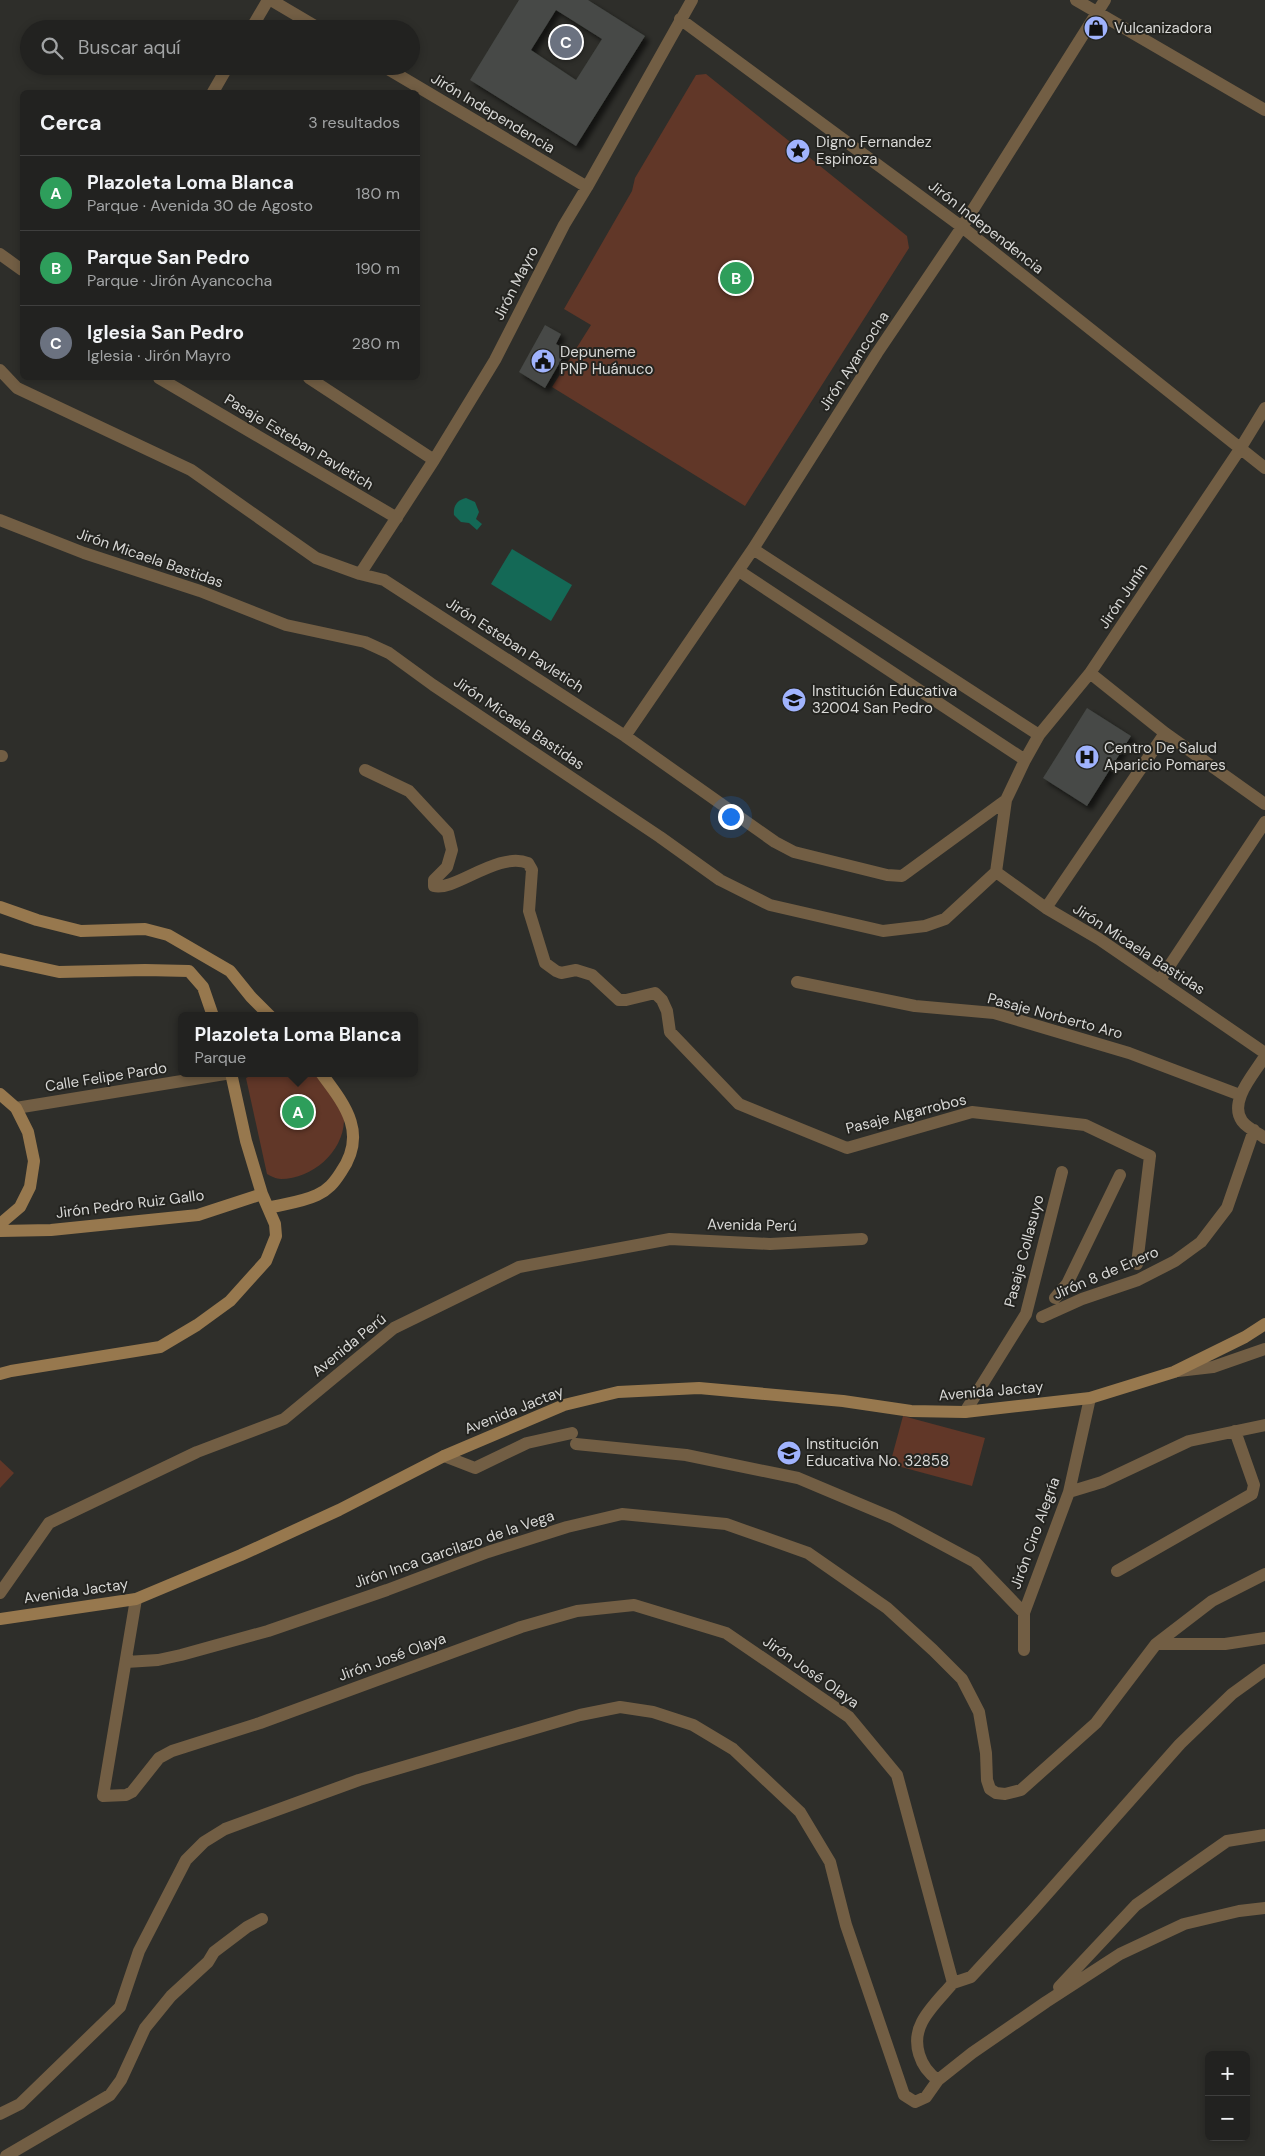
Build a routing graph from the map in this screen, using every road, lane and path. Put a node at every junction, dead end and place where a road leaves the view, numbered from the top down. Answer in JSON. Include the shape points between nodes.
{"nodes":[{"id":1,"x":270,"y":0,"type":"edge"},
{"id":2,"x":692,"y":0,"type":"edge"},
{"id":3,"x":1076,"y":0,"type":"edge"},
{"id":4,"x":1105,"y":0,"type":"edge"},
{"id":5,"x":1097,"y":12,"type":"junction"},
{"id":6,"x":680,"y":19,"type":"junction"},
{"id":7,"x":257,"y":20,"type":"edge"},
{"id":8,"x":304,"y":20,"type":"edge"},
{"id":9,"x":223,"y":75,"type":"edge"},
{"id":10,"x":398,"y":75,"type":"edge"},
{"id":11,"x":214,"y":90,"type":"edge"},
{"id":12,"x":1265,"y":110,"type":"edge"},
{"id":13,"x":587,"y":187,"type":"junction"},
{"id":14,"x":962,"y":227,"type":"junction"},
{"id":15,"x":0,"y":254,"type":"edge"},
{"id":16,"x":20,"y":269,"type":"edge"},
{"id":17,"x":0,"y":370,"type":"edge"},
{"id":18,"x":162,"y":380,"type":"edge"},
{"id":19,"x":312,"y":380,"type":"edge"},
{"id":20,"x":1265,"y":408,"type":"edge"},
{"id":21,"x":1240,"y":449,"type":"junction"},
{"id":22,"x":434,"y":460,"type":"junction"},
{"id":23,"x":1265,"y":468,"type":"edge"},
{"id":24,"x":397,"y":518,"type":"junction"},
{"id":25,"x":0,"y":520,"type":"edge"},
{"id":26,"x":753,"y":549,"type":"junction"},
{"id":27,"x":739,"y":571,"type":"junction"},
{"id":28,"x":360,"y":574,"type":"junction"},
{"id":29,"x":1090,"y":673,"type":"junction"},
{"id":30,"x":1165,"y":733,"type":"junction"},
{"id":31,"x":1039,"y":734,"type":"junction"},
{"id":32,"x":625,"y":736,"type":"junction"},
{"id":33,"x":1024,"y":760,"type":"junction"},
{"id":34,"x":365,"y":770,"type":"dead end"},
{"id":35,"x":1006,"y":800,"type":"junction"},
{"id":36,"x":1265,"y":804,"type":"edge"},
{"id":37,"x":1265,"y":822,"type":"edge"},
{"id":38,"x":996,"y":872,"type":"junction"},
{"id":39,"x":0,"y":907,"type":"edge"},
{"id":40,"x":1046,"y":908,"type":"junction"},
{"id":41,"x":0,"y":959,"type":"edge"},
{"id":42,"x":1160,"y":980,"type":"junction"},
{"id":43,"x":797,"y":982,"type":"dead end"},
{"id":44,"x":212,"y":1012,"type":"edge"},
{"id":45,"x":266,"y":1012,"type":"edge"},
{"id":46,"x":1265,"y":1055,"type":"edge"},
{"id":47,"x":206,"y":1077,"type":"edge"},
{"id":48,"x":232,"y":1077,"type":"edge"},
{"id":49,"x":324,"y":1077,"type":"edge"},
{"id":50,"x":0,"y":1094,"type":"edge"},
{"id":51,"x":1240,"y":1095,"type":"junction"},
{"id":52,"x":16,"y":1108,"type":"junction"},
{"id":53,"x":1254,"y":1130,"type":"junction"},
{"id":54,"x":1265,"y":1138,"type":"edge"},
{"id":55,"x":1062,"y":1172,"type":"dead end"},
{"id":56,"x":1120,"y":1175,"type":"dead end"},
{"id":57,"x":262,"y":1194,"type":"junction"},
{"id":58,"x":268,"y":1208,"type":"junction"},
{"id":59,"x":0,"y":1224,"type":"edge"},
{"id":60,"x":0,"y":1231,"type":"edge"},
{"id":61,"x":862,"y":1240,"type":"dead end"},
{"id":62,"x":1137,"y":1264,"type":"dead end"},
{"id":63,"x":1055,"y":1298,"type":"dead end"},
{"id":64,"x":1042,"y":1318,"type":"dead end"},
{"id":65,"x":1265,"y":1324,"type":"edge"},
{"id":66,"x":1265,"y":1349,"type":"edge"},
{"id":67,"x":1174,"y":1372,"type":"junction"},
{"id":68,"x":0,"y":1374,"type":"edge"},
{"id":69,"x":1090,"y":1398,"type":"junction"},
{"id":70,"x":965,"y":1412,"type":"junction"},
{"id":71,"x":1265,"y":1425,"type":"edge"},
{"id":72,"x":1235,"y":1431,"type":"junction"},
{"id":73,"x":444,"y":1456,"type":"junction"},
{"id":74,"x":1070,"y":1492,"type":"junction"},
{"id":75,"x":1117,"y":1571,"type":"dead end"},
{"id":76,"x":1265,"y":1574,"type":"edge"},
{"id":77,"x":0,"y":1593,"type":"edge"},
{"id":78,"x":136,"y":1599,"type":"junction"},
{"id":79,"x":1024,"y":1613,"type":"junction"},
{"id":80,"x":0,"y":1619,"type":"edge"},
{"id":81,"x":1265,"y":1638,"type":"edge"},
{"id":82,"x":1156,"y":1644,"type":"junction"},
{"id":83,"x":1024,"y":1650,"type":"dead end"},
{"id":84,"x":126,"y":1662,"type":"junction"},
{"id":85,"x":1265,"y":1670,"type":"edge"},
{"id":86,"x":1265,"y":1835,"type":"edge"},
{"id":87,"x":1265,"y":1908,"type":"edge"},
{"id":88,"x":262,"y":1919,"type":"dead end"},
{"id":89,"x":953,"y":1983,"type":"junction"},
{"id":90,"x":1046,"y":2002,"type":"junction"},
{"id":91,"x":938,"y":2080,"type":"junction"},
{"id":92,"x":0,"y":2114,"type":"edge"},
{"id":93,"x":6,"y":2156,"type":"edge"}],
"edges":[{"from":1,"to":7,"type":"street"},
{"from":1,"to":8,"type":"street"},
{"from":2,"to":6,"type":"street","name":"Jirón Mayro"},
{"from":3,"to":5,"type":"street"},
{"from":4,"to":5,"type":"street","name":"Jirón Ayancocha"},
{"from":5,"to":12,"type":"street"},
{"from":5,"to":14,"type":"street","name":"Jirón Ayancocha"},
{"from":6,"to":13,"type":"street","name":"Jirón Mayro"},
{"from":6,"to":14,"type":"street","name":"Jirón Independencia"},
{"from":9,"to":11,"type":"street"},
{"from":10,"to":13,"type":"street","name":"Jirón Independencia"},
{"from":13,"to":22,"type":"street","name":"Jirón Mayro","via":[[495,360]]},
{"from":14,"to":21,"type":"street","name":"Jirón Independencia"},
{"from":14,"to":26,"type":"street","name":"Jirón Ayancocha","via":[[877,353]]},
{"from":15,"to":16,"type":"street"},
{"from":17,"to":28,"type":"street","name":"Jirón Esteban Pavletich","via":[[17,388],[191,470],[316,558]]},
{"from":18,"to":24,"type":"street","name":"Pasaje Esteban Pavletich"},
{"from":19,"to":22,"type":"street"},
{"from":20,"to":21,"type":"street","name":"Jirón Junín"},
{"from":21,"to":23,"type":"street","name":"Jirón Independencia"},
{"from":21,"to":29,"type":"street","name":"Jirón Junín"},
{"from":22,"to":24,"type":"street","name":"Jirón Mayro"},
{"from":24,"to":28,"type":"street","name":"Jirón Mayro"},
{"from":25,"to":38,"type":"street","name":"Jirón Micaela Bastidas","via":[[84,554],[200,592],[286,625],[365,642],[389,653],[720,880],[770,905],[883,931],[925,926],[945,919]]},
{"from":26,"to":27,"type":"street","name":"Jirón Ayancocha"},
{"from":26,"to":31,"type":"street"},
{"from":27,"to":32,"type":"street","name":"Jirón Ayancocha"},
{"from":27,"to":33,"type":"street"},
{"from":28,"to":32,"type":"street","name":"Jirón Esteban Pavletich","via":[[384,580]]},
{"from":29,"to":30,"type":"street"},
{"from":29,"to":31,"type":"street","name":"Jirón Junín"},
{"from":30,"to":36,"type":"street"},
{"from":30,"to":40,"type":"street"},
{"from":31,"to":33,"type":"street","name":"Jirón Junín"},
{"from":32,"to":35,"type":"street","name":"Jirón Esteban Pavletich","via":[[775,842],[794,852],[887,875],[902,876]]},
{"from":33,"to":35,"type":"street","name":"Jirón Junín"},
{"from":34,"to":62,"type":"street","name":"Pasaje Algarrobos","via":[[409,791],[448,834],[452,850],[447,867],[434,880],[434,886],[445,885],[498,864],[528,863],[532,870],[529,911],[545,963],[551,970],[576,970],[592,975],[619,1000],[655,993],[667,1011],[670,1032],[739,1104],[847,1148],[972,1112],[1085,1125],[1150,1156]]},
{"from":35,"to":38,"type":"street"},
{"from":37,"to":42,"type":"street"},
{"from":38,"to":40,"type":"street","name":"Jirón Micaela Bastidas"},
{"from":39,"to":45,"type":"street","via":[[81,931],[145,929],[168,935],[230,971]]},
{"from":40,"to":42,"type":"street","name":"Jirón Micaela Bastidas"},
{"from":41,"to":44,"type":"street","via":[[59,972],[189,971],[203,987]]},
{"from":42,"to":46,"type":"street","name":"Jirón Micaela Bastidas"},
{"from":43,"to":51,"type":"street","name":"Pasaje Norberto Aro","via":[[915,1006],[994,1013],[1129,1053]]},
{"from":46,"to":51,"type":"street"},
{"from":47,"to":52,"type":"street","name":"Calle Felipe Pardo"},
{"from":48,"to":57,"type":"street"},
{"from":49,"to":58,"type":"street","via":[[345,1106],[354,1135],[349,1160],[331,1188],[315,1196]]},
{"from":50,"to":52,"type":"street"},
{"from":51,"to":53,"type":"street","via":[[1239,1112],[1243,1122]]},
{"from":52,"to":59,"type":"street","via":[[28,1132],[34,1161],[32,1178],[20,1207]]},
{"from":53,"to":54,"type":"street"},
{"from":53,"to":64,"type":"street","name":"Jirón 8 de Enero","via":[[1227,1208],[1202,1242],[1176,1261],[1138,1280],[1082,1299]]},
{"from":55,"to":70,"type":"street","name":"Pasaje Collasuyo","via":[[1026,1314]]},
{"from":56,"to":63,"type":"street","via":[[1067,1284]]},
{"from":57,"to":58,"type":"street"},
{"from":57,"to":60,"type":"street","name":"Jirón Pedro Ruiz Gallo","via":[[198,1215],[51,1230]]},
{"from":58,"to":68,"type":"street","via":[[276,1236],[266,1261],[230,1301],[197,1326],[160,1347]]},
{"from":61,"to":77,"type":"street","name":"Avenida Perú","via":[[770,1244],[670,1239],[519,1267],[394,1328],[284,1419],[197,1452],[49,1523]]},
{"from":65,"to":67,"type":"street","name":"Avenida Jactay","via":[[1246,1337]]},
{"from":66,"to":67,"type":"street","via":[[1213,1367]]},
{"from":67,"to":69,"type":"street","name":"Avenida Jactay"},
{"from":69,"to":70,"type":"street","name":"Avenida Jactay"},
{"from":69,"to":74,"type":"street","name":"Jirón Ciro Alegría"},
{"from":70,"to":73,"type":"street","name":"Avenida Jactay","via":[[911,1411],[843,1401],[699,1388],[618,1392],[564,1405]]},
{"from":71,"to":72,"type":"street"},
{"from":72,"to":74,"type":"street","via":[[1189,1441],[1102,1482]]},
{"from":72,"to":75,"type":"street","via":[[1254,1485],[1252,1494]]},
{"from":73,"to":78,"type":"street","name":"Avenida Jactay","via":[[339,1510]]},
{"from":73,"to":79,"type":"street","via":[[475,1468],[527,1444],[574,1438],[686,1455],[798,1478],[893,1518],[974,1562]]},
{"from":74,"to":79,"type":"street","name":"Jirón Ciro Alegría"},
{"from":76,"to":82,"type":"street","name":"Jirón Inca Garcilazo de la Vega","via":[[1212,1601]]},
{"from":78,"to":80,"type":"street","name":"Avenida Jactay"},
{"from":78,"to":84,"type":"street"},
{"from":79,"to":83,"type":"street","name":"Jirón Ciro Alegría"},
{"from":81,"to":82,"type":"street","via":[[1226,1644]]},
{"from":82,"to":84,"type":"street","name":"Jirón Inca Garcilazo de la Vega","via":[[1096,1723],[1021,1790],[1004,1794],[990,1789],[987,1780],[979,1712],[962,1679],[933,1650],[887,1608],[808,1553],[726,1524],[622,1514],[576,1524],[268,1631],[181,1655]]},
{"from":84,"to":89,"type":"street","name":"Jirón José Olaya","via":[[103,1796],[132,1792],[159,1758],[172,1751],[260,1723],[521,1627],[577,1611],[634,1605],[726,1633],[849,1717],[897,1775]]},
{"from":85,"to":89,"type":"street","via":[[1232,1694],[1180,1744],[970,1977]]},
{"from":86,"to":90,"type":"street","via":[[1227,1841],[1136,1905]]},
{"from":87,"to":90,"type":"street","via":[[1184,1924],[1120,1954]]},
{"from":88,"to":93,"type":"street","via":[[214,1952],[208,1962],[172,1996],[145,2028],[121,2080],[110,2095]]},
{"from":89,"to":91,"type":"street","via":[[921,2023],[918,2035],[921,2063],[928,2074]]},
{"from":90,"to":91,"type":"street"},
{"from":91,"to":92,"type":"street","via":[[926,2097],[915,2102],[904,2095],[846,1925],[830,1862],[800,1812],[733,1749],[693,1725],[653,1712],[620,1707],[580,1715],[359,1780],[225,1829],[204,1842],[186,1860],[139,1951],[120,2007],[20,2104]]}]}
